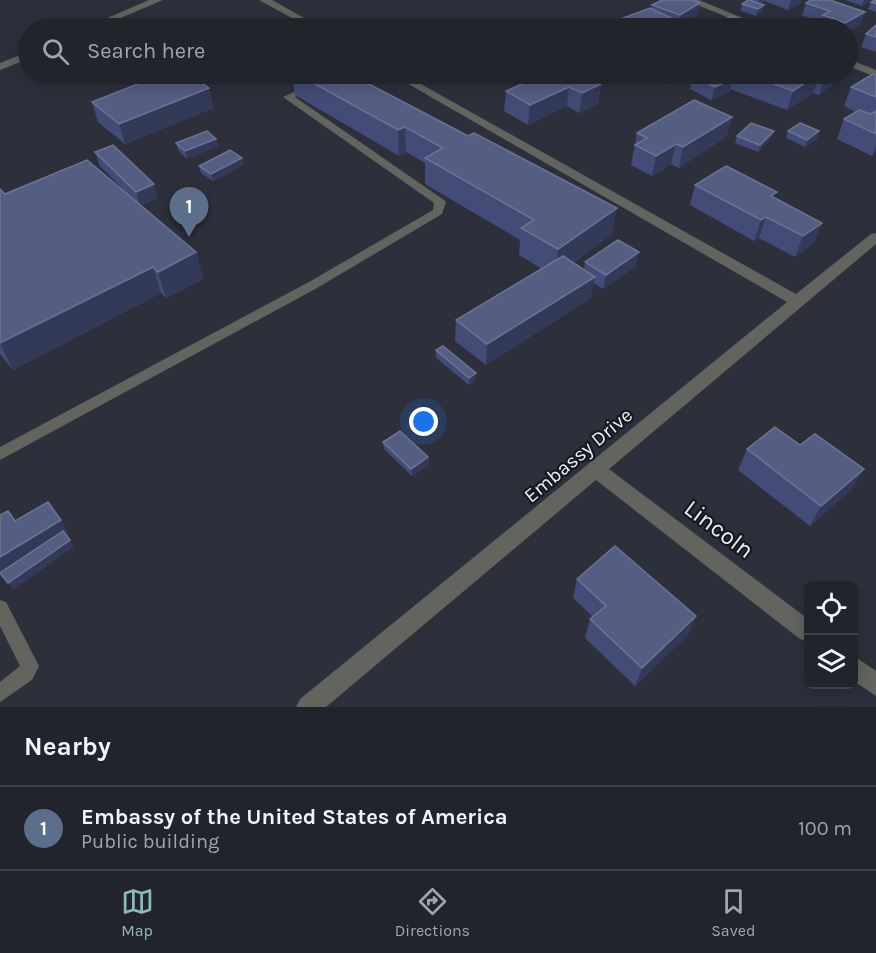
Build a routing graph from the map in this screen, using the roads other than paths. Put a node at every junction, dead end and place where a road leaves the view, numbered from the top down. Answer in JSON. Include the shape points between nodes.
{"nodes":[{"id":1,"x":158,"y":0,"type":"edge"},
{"id":2,"x":264,"y":0,"type":"edge"},
{"id":3,"x":690,"y":0,"type":"edge"},
{"id":4,"x":114,"y":18,"type":"edge"},
{"id":5,"x":298,"y":18,"type":"edge"},
{"id":6,"x":736,"y":18,"type":"edge"},
{"id":7,"x":18,"y":59,"type":"edge"},
{"id":8,"x":858,"y":66,"type":"edge"},
{"id":9,"x":0,"y":67,"type":"edge"},
{"id":10,"x":876,"y":74,"type":"edge"},
{"id":11,"x":319,"y":84,"type":"edge"},
{"id":12,"x":414,"y":84,"type":"edge"},
{"id":13,"x":876,"y":237,"type":"edge"},
{"id":14,"x":796,"y":301,"type":"junction"},
{"id":15,"x":0,"y":454,"type":"edge"},
{"id":16,"x":596,"y":469,"type":"junction"},
{"id":17,"x":0,"y":608,"type":"edge"},
{"id":18,"x":804,"y":629,"type":"edge"},
{"id":19,"x":858,"y":670,"type":"edge"},
{"id":20,"x":876,"y":685,"type":"edge"},
{"id":21,"x":0,"y":693,"type":"edge"},
{"id":22,"x":308,"y":707,"type":"edge"}],
"edges":[{"from":1,"to":4,"type":"street"},
{"from":2,"to":5,"type":"street"},
{"from":3,"to":6,"type":"street"},
{"from":7,"to":9,"type":"street"},
{"from":8,"to":10,"type":"street"},
{"from":11,"to":15,"type":"lane","via":[[288,97],[440,202],[438,212],[314,285]]},
{"from":12,"to":14,"type":"street"},
{"from":13,"to":14,"type":"street","name":"Embassy Drive"},
{"from":14,"to":16,"type":"street","name":"Embassy Drive"},
{"from":16,"to":18,"type":"street","name":"Lincoln"},
{"from":16,"to":22,"type":"street","name":"Embassy Drive"},
{"from":17,"to":21,"type":"lane","via":[[30,666],[26,674]]},
{"from":19,"to":20,"type":"street"}]}
